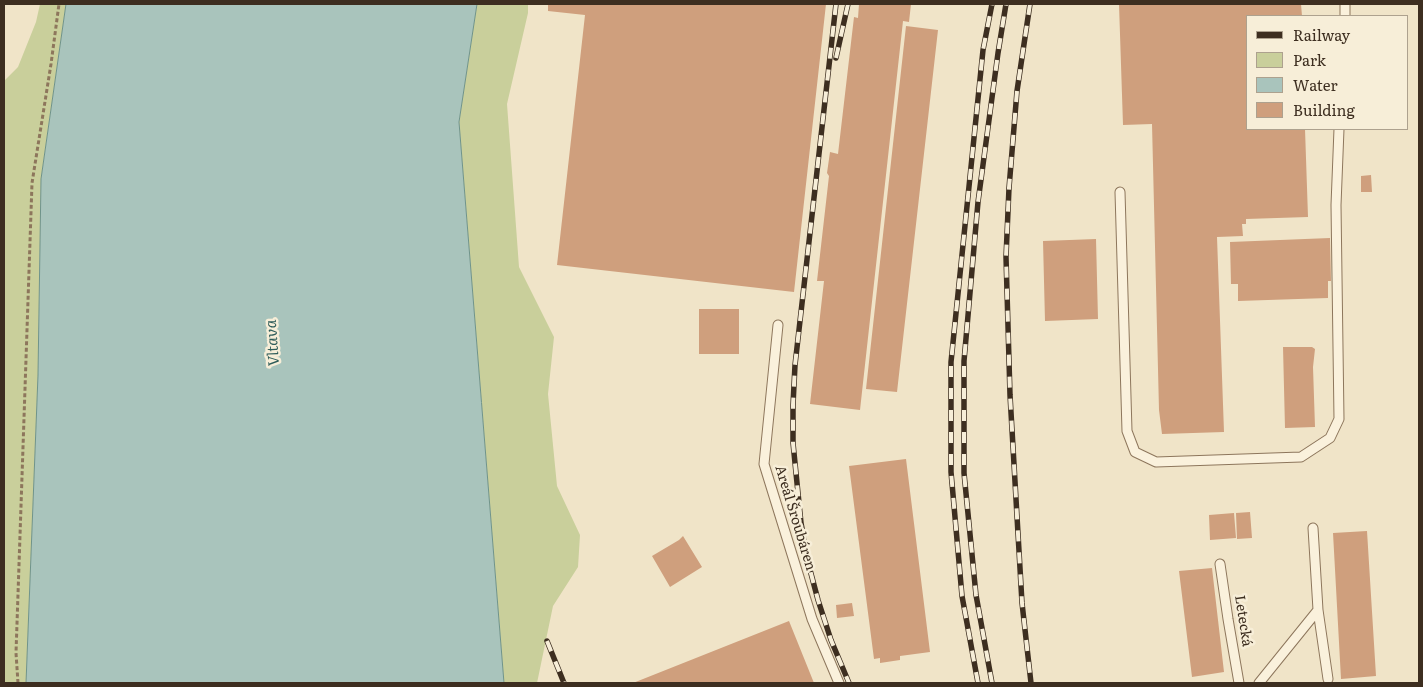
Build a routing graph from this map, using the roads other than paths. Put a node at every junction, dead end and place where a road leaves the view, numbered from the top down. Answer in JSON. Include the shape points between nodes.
{"nodes":[{"id":1,"x":1340,"y":130,"type":"edge"},
{"id":2,"x":1120,"y":192,"type":"dead end"},
{"id":3,"x":778,"y":325,"type":"dead end"},
{"id":4,"x":1313,"y":528,"type":"dead end"},
{"id":5,"x":1220,"y":564,"type":"dead end"},
{"id":6,"x":1318,"y":610,"type":"junction"},
{"id":7,"x":1328,"y":679,"type":"dead end"},
{"id":8,"x":839,"y":683,"type":"edge"},
{"id":9,"x":1239,"y":683,"type":"edge"},
{"id":10,"x":1259,"y":683,"type":"edge"}],
"edges":[{"from":1,"to":2,"type":"lane","via":[[1336,205],[1339,419],[1330,438],[1301,457],[1156,462],[1135,452],[1127,432]]},
{"from":3,"to":8,"type":"lane","name":"Areál Šroubáren","via":[[764,464],[812,618]]},
{"from":4,"to":6,"type":"lane"},
{"from":5,"to":9,"type":"lane","name":"Letecká"},
{"from":6,"to":7,"type":"lane"},
{"from":6,"to":10,"type":"lane"}]}
